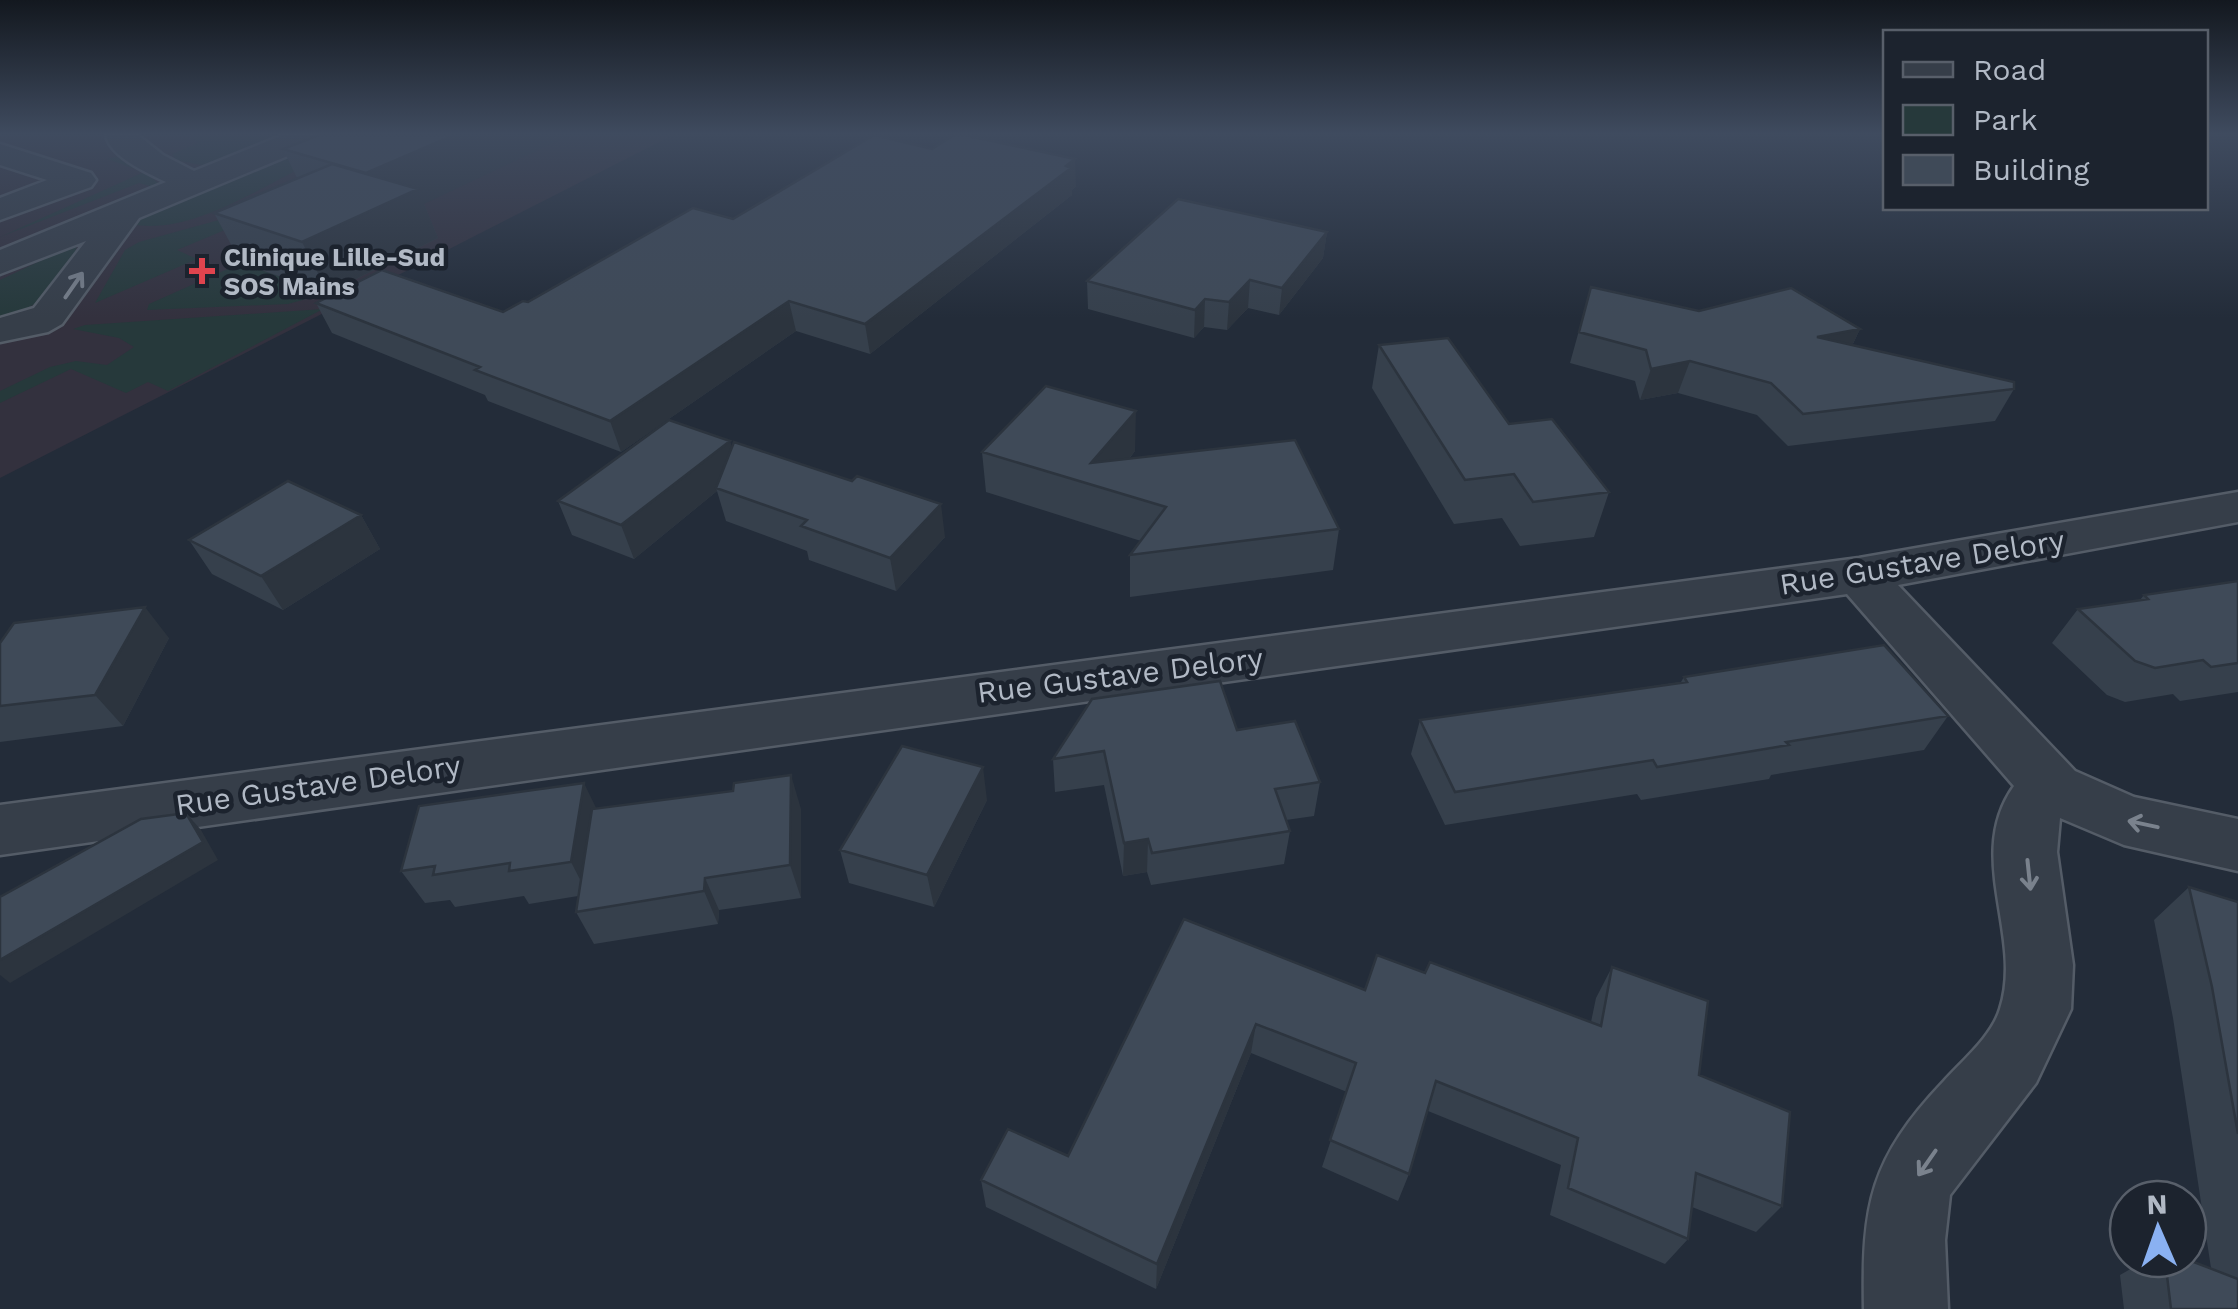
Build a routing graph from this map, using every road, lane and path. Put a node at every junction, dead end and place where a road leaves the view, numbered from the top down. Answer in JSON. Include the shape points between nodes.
{"nodes":[{"id":1,"x":37,"y":196,"type":"edge"},
{"id":2,"x":161,"y":196,"type":"edge"},
{"id":3,"x":0,"y":210,"type":"edge"},
{"id":4,"x":127,"y":210,"type":"junction"},
{"id":5,"x":0,"y":263,"type":"edge"},
{"id":6,"x":17,"y":327,"type":"edge"},
{"id":7,"x":0,"y":350,"type":"edge"},
{"id":8,"x":2238,"y":507,"type":"edge"},
{"id":9,"x":1859,"y":575,"type":"junction"},
{"id":10,"x":2053,"y":788,"type":"junction"},
{"id":11,"x":0,"y":830,"type":"edge"},
{"id":12,"x":2238,"y":845,"type":"edge"},
{"id":13,"x":1906,"y":1309,"type":"edge"}],
"edges":[{"from":1,"to":3,"type":"street"},
{"from":2,"to":4,"type":"street"},
{"from":4,"to":5,"type":"street"},
{"from":6,"to":4,"type":"street","one_way":true,"via":[[61,303]]},
{"from":6,"to":7,"type":"street"},
{"from":8,"to":9,"type":"street","name":"Rue Gustave Delory"},
{"from":9,"to":10,"type":"street"},
{"from":9,"to":11,"type":"street","name":"Rue Gustave Delory"},
{"from":12,"to":10,"type":"street","one_way":true,"via":[[2124,820]]},
{"from":10,"to":13,"type":"street","one_way":true,"via":[[2028,818],[2040,985],[2036,1013],[1918,1173],[1905,1238]]}]}
